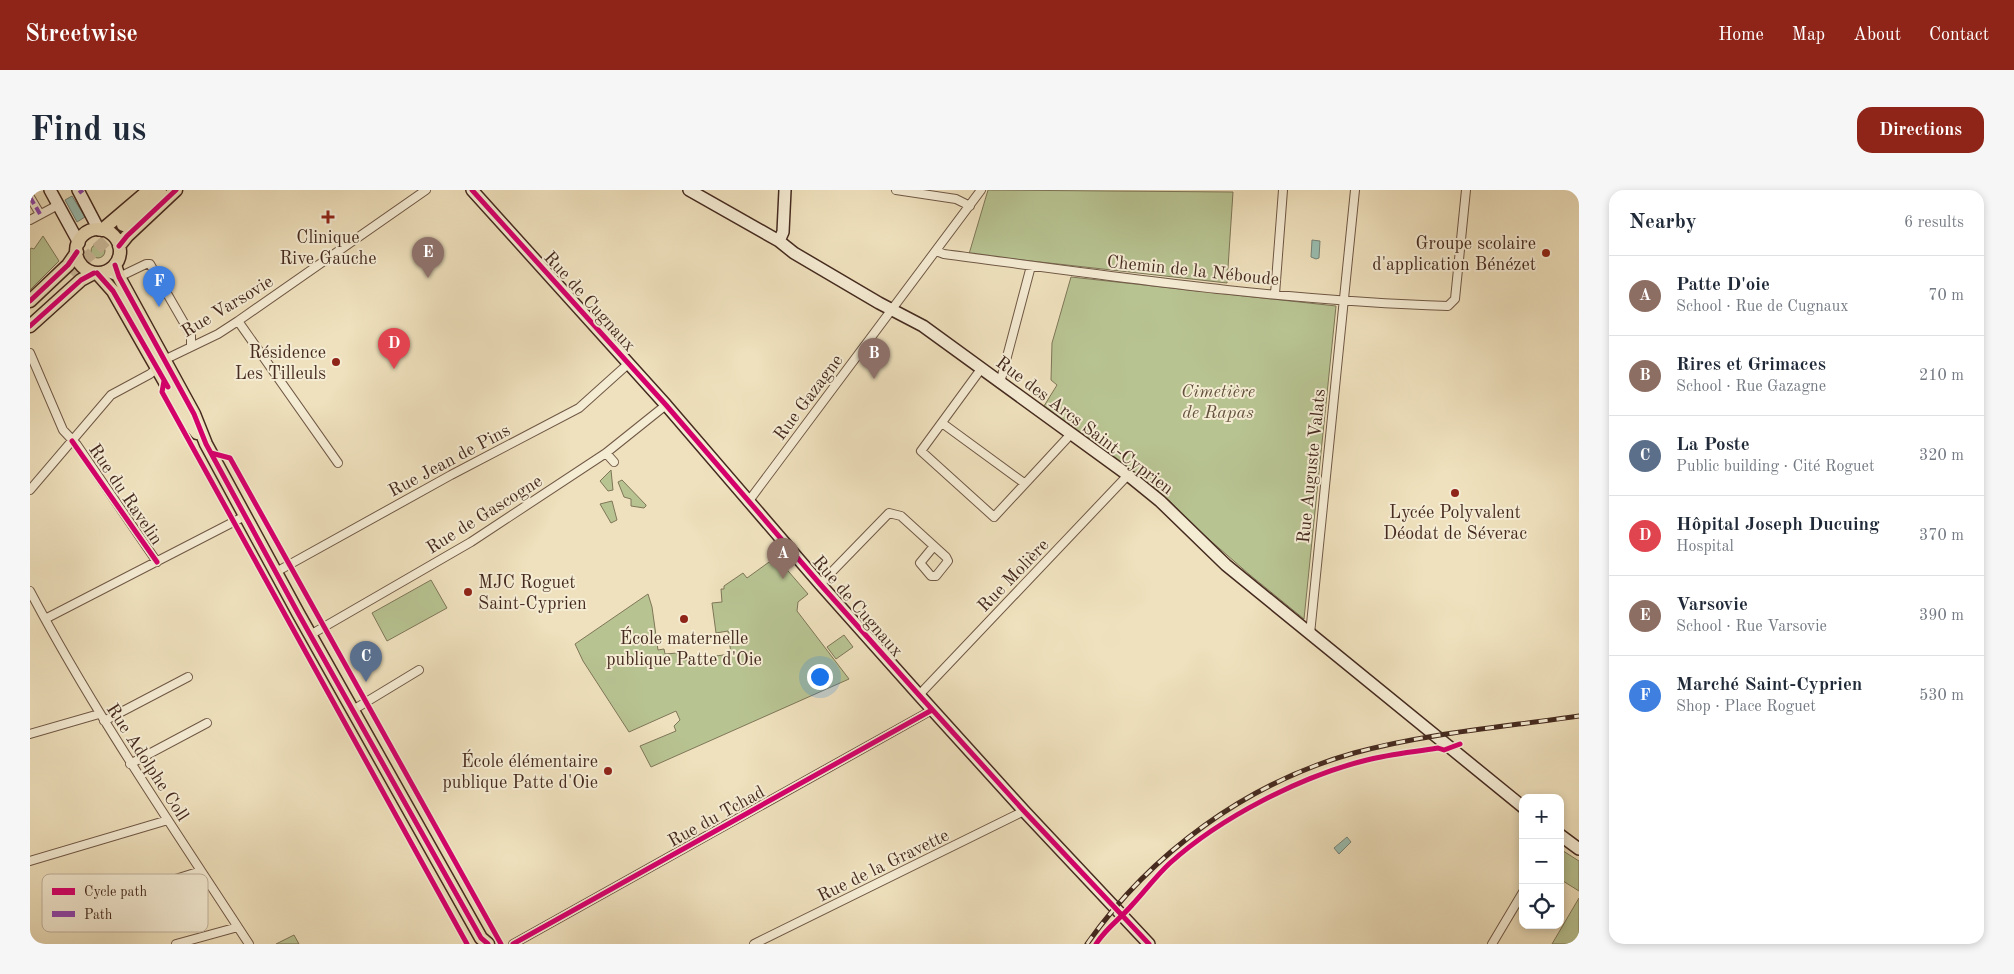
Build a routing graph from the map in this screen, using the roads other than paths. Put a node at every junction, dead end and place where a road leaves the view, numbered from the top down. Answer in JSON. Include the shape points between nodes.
{"nodes":[{"id":1,"x":50,"y":190,"type":"edge"},
{"id":2,"x":149,"y":190,"type":"edge"},
{"id":3,"x":160,"y":190,"type":"edge"},
{"id":4,"x":166,"y":190,"type":"edge"},
{"id":5,"x":176,"y":190,"type":"edge"},
{"id":6,"x":426,"y":190,"type":"edge"},
{"id":7,"x":472,"y":190,"type":"edge"},
{"id":8,"x":689,"y":190,"type":"edge"},
{"id":9,"x":785,"y":190,"type":"edge"},
{"id":10,"x":896,"y":190,"type":"edge"},
{"id":11,"x":981,"y":190,"type":"edge"},
{"id":12,"x":1283,"y":190,"type":"edge"},
{"id":13,"x":1355,"y":190,"type":"edge"},
{"id":14,"x":1466,"y":190,"type":"edge"},
{"id":15,"x":80,"y":191,"type":"edge"},
{"id":16,"x":30,"y":197,"type":"edge"},
{"id":17,"x":58,"y":204,"type":"junction"},
{"id":18,"x":970,"y":206,"type":"junction"},
{"id":19,"x":40,"y":214,"type":"junction"},
{"id":20,"x":30,"y":220,"type":"edge"},
{"id":21,"x":101,"y":230,"type":"junction"},
{"id":22,"x":779,"y":241,"type":"junction"},
{"id":23,"x":120,"y":246,"type":"junction"},
{"id":24,"x":78,"y":247,"type":"junction"},
{"id":25,"x":936,"y":251,"type":"junction"},
{"id":26,"x":1031,"y":266,"type":"junction"},
{"id":27,"x":106,"y":272,"type":"junction"},
{"id":28,"x":1275,"y":294,"type":"junction"},
{"id":29,"x":30,"y":301,"type":"edge"},
{"id":30,"x":1344,"y":301,"type":"junction"},
{"id":31,"x":30,"y":310,"type":"edge"},
{"id":32,"x":892,"y":310,"type":"junction"},
{"id":33,"x":30,"y":317,"type":"edge"},
{"id":34,"x":238,"y":321,"type":"junction"},
{"id":35,"x":30,"y":326,"type":"edge"},
{"id":36,"x":191,"y":346,"type":"junction"},
{"id":37,"x":30,"y":353,"type":"edge"},
{"id":38,"x":160,"y":364,"type":"junction"},
{"id":39,"x":628,"y":364,"type":"junction"},
{"id":40,"x":981,"y":369,"type":"junction"},
{"id":41,"x":1000,"y":383,"type":"junction"},
{"id":42,"x":666,"y":405,"type":"junction"},
{"id":43,"x":942,"y":423,"type":"junction"},
{"id":44,"x":1071,"y":434,"type":"junction"},
{"id":45,"x":72,"y":441,"type":"junction"},
{"id":46,"x":606,"y":453,"type":"junction"},
{"id":47,"x":614,"y":462,"type":"dead end"},
{"id":48,"x":338,"y":463,"type":"dead end"},
{"id":49,"x":1128,"y":475,"type":"junction"},
{"id":50,"x":1024,"y":483,"type":"junction"},
{"id":51,"x":30,"y":490,"type":"edge"},
{"id":52,"x":748,"y":502,"type":"junction"},
{"id":53,"x":245,"y":516,"type":"junction"},
{"id":54,"x":934,"y":546,"type":"dead end"},
{"id":55,"x":157,"y":562,"type":"junction"},
{"id":56,"x":276,"y":572,"type":"junction"},
{"id":57,"x":820,"y":584,"type":"junction"},
{"id":58,"x":30,"y":591,"type":"edge"},
{"id":59,"x":45,"y":619,"type":"junction"},
{"id":60,"x":1310,"y":634,"type":"junction"},
{"id":61,"x":310,"y":635,"type":"junction"},
{"id":62,"x":419,"y":670,"type":"dead end"},
{"id":63,"x":188,"y":677,"type":"dead end"},
{"id":64,"x":919,"y":695,"type":"junction"},
{"id":65,"x":353,"y":710,"type":"junction"},
{"id":66,"x":932,"y":710,"type":"junction"},
{"id":67,"x":99,"y":714,"type":"junction"},
{"id":68,"x":104,"y":722,"type":"junction"},
{"id":69,"x":206,"y":723,"type":"dead end"},
{"id":70,"x":30,"y":734,"type":"edge"},
{"id":71,"x":130,"y":764,"type":"junction"},
{"id":72,"x":1519,"y":804,"type":"edge"},
{"id":73,"x":1024,"y":811,"type":"junction"},
{"id":74,"x":168,"y":820,"type":"junction"},
{"id":75,"x":1564,"y":838,"type":"edge"},
{"id":76,"x":1579,"y":850,"type":"edge"},
{"id":77,"x":30,"y":861,"type":"edge"},
{"id":78,"x":201,"y":871,"type":"junction"},
{"id":79,"x":191,"y":874,"type":"edge"},
{"id":80,"x":203,"y":874,"type":"edge"},
{"id":81,"x":208,"y":882,"type":"edge"},
{"id":82,"x":1519,"y":899,"type":"edge"},
{"id":83,"x":238,"y":927,"type":"junction"},
{"id":84,"x":484,"y":942,"type":"edge"},
{"id":85,"x":176,"y":944,"type":"edge"},
{"id":86,"x":249,"y":944,"type":"edge"},
{"id":87,"x":513,"y":944,"type":"edge"},
{"id":88,"x":754,"y":944,"type":"edge"},
{"id":89,"x":1149,"y":944,"type":"edge"},
{"id":90,"x":1492,"y":944,"type":"edge"}],
"edges":[{"from":1,"to":17,"type":"street"},
{"from":2,"to":21,"type":"main road"},
{"from":3,"to":4,"type":"main road","via":[[124,227]]},
{"from":5,"to":23,"type":"main road"},
{"from":6,"to":34,"type":"street","name":"Rue Varsovie"},
{"from":7,"to":39,"type":"street","name":"Rue de Cugnaux"},
{"from":8,"to":22,"type":"street","name":"Rue des Arcs Saint-Cyprien"},
{"from":9,"to":22,"type":"street","via":[[783,232]]},
{"from":10,"to":18,"type":"street","via":[[956,200]]},
{"from":11,"to":18,"type":"street","name":"Rue Gazagne"},
{"from":12,"to":28,"type":"street"},
{"from":13,"to":30,"type":"street","name":"Rue Auguste Valats"},
{"from":14,"to":30,"type":"street","name":"Chemin de la Néboude","via":[[1455,299],[1448,306]]},
{"from":15,"to":21,"type":"street"},
{"from":16,"to":19,"type":"street"},
{"from":17,"to":19,"type":"street"},
{"from":17,"to":24,"type":"street"},
{"from":18,"to":25,"type":"street","name":"Rue Gazagne"},
{"from":19,"to":20,"type":"street"},
{"from":21,"to":23,"type":"main road","via":[[113,236]]},
{"from":21,"to":24,"type":"main road","via":[[88,232]]},
{"from":22,"to":32,"type":"street","name":"Rue des Arcs Saint-Cyprien"},
{"from":23,"to":27,"type":"main road","via":[[120,256]]},
{"from":24,"to":27,"type":"main road","via":[[82,266]]},
{"from":24,"to":29,"type":"main road","via":[[68,265]]},
{"from":25,"to":26,"type":"street","name":"Chemin de la Néboude"},
{"from":25,"to":32,"type":"street","name":"Rue Gazagne"},
{"from":26,"to":28,"type":"street","name":"Chemin de la Néboude"},
{"from":26,"to":41,"type":"street"},
{"from":27,"to":35,"type":"main road","via":[[81,280]]},
{"from":27,"to":36,"type":"street","via":[[146,264],[153,267],[191,335]]},
{"from":27,"to":38,"type":"main road"},
{"from":27,"to":38,"type":"main road","via":[[113,290]]},
{"from":28,"to":30,"type":"street","name":"Chemin de la Néboude"},
{"from":30,"to":60,"type":"street","name":"Rue Auguste Valats"},
{"from":31,"to":33,"type":"main road","via":[[72,274]]},
{"from":32,"to":40,"type":"street","name":"Rue des Arcs Saint-Cyprien","via":[[944,340]]},
{"from":32,"to":52,"type":"street","name":"Rue Gazagne"},
{"from":34,"to":36,"type":"street","name":"Rue Varsovie"},
{"from":34,"to":48,"type":"street"},
{"from":36,"to":38,"type":"street","name":"Rue Varsovie"},
{"from":37,"to":45,"type":"street","name":"Rue du Ravelin","via":[[63,430]]},
{"from":38,"to":45,"type":"street","name":"Rue Varsovie","via":[[150,374],[111,395]]},
{"from":38,"to":53,"type":"main road","via":[[194,414],[206,444]]},
{"from":39,"to":42,"type":"street","name":"Rue de Cugnaux"},
{"from":39,"to":56,"type":"street","name":"Rue Jean de Pins","via":[[579,408]]},
{"from":40,"to":41,"type":"street","name":"Rue des Arcs Saint-Cyprien"},
{"from":40,"to":43,"type":"street"},
{"from":41,"to":44,"type":"street","name":"Rue des Arcs Saint-Cyprien"},
{"from":42,"to":46,"type":"street","name":"Rue de Gascogne","via":[[638,432]]},
{"from":42,"to":52,"type":"street","name":"Rue de Cugnaux"},
{"from":43,"to":50,"type":"street"},
{"from":43,"to":50,"type":"street","via":[[920,451],[994,516]]},
{"from":44,"to":49,"type":"street","name":"Rue des Arcs Saint-Cyprien"},
{"from":44,"to":50,"type":"street"},
{"from":45,"to":51,"type":"street","name":"Rue Varsovie"},
{"from":45,"to":55,"type":"street","name":"Rue du Ravelin"},
{"from":46,"to":47,"type":"street"},
{"from":46,"to":61,"type":"street","name":"Rue de Gascogne","via":[[471,542]]},
{"from":49,"to":60,"type":"street","name":"Rue des Arcs Saint-Cyprien","via":[[1160,500],[1226,565]]},
{"from":49,"to":64,"type":"street","name":"Rue Molière"},
{"from":52,"to":57,"type":"street","name":"Rue de Cugnaux"},
{"from":53,"to":55,"type":"street"},
{"from":53,"to":56,"type":"main road"},
{"from":54,"to":57,"type":"street","via":[[901,516],[889,513]]},
{"from":55,"to":59,"type":"street"},
{"from":56,"to":61,"type":"main road"},
{"from":57,"to":64,"type":"street","name":"Rue de Cugnaux"},
{"from":58,"to":59,"type":"street","name":"Rue Adolphe Coll"},
{"from":59,"to":67,"type":"street","name":"Rue Adolphe Coll"},
{"from":60,"to":72,"type":"street","name":"Rue des Arcs Saint-Cyprien"},
{"from":61,"to":65,"type":"main road"},
{"from":62,"to":65,"type":"street"},
{"from":63,"to":68,"type":"street"},
{"from":64,"to":66,"type":"street","name":"Rue de Cugnaux"},
{"from":65,"to":84,"type":"main road"},
{"from":66,"to":73,"type":"street","name":"Rue de Cugnaux"},
{"from":66,"to":87,"type":"street","name":"Rue du Tchad"},
{"from":67,"to":68,"type":"street","name":"Rue Adolphe Coll"},
{"from":67,"to":70,"type":"street"},
{"from":68,"to":71,"type":"street","name":"Rue Adolphe Coll"},
{"from":69,"to":71,"type":"street"},
{"from":71,"to":74,"type":"street","name":"Rue Adolphe Coll"},
{"from":73,"to":88,"type":"street","name":"Rue de la Gravette"},
{"from":73,"to":89,"type":"street","name":"Rue de Cugnaux"},
{"from":74,"to":77,"type":"street"},
{"from":74,"to":78,"type":"street","name":"Rue Adolphe Coll"},
{"from":75,"to":76,"type":"street"},
{"from":78,"to":79,"type":"street"},
{"from":78,"to":80,"type":"street","name":"Rue Adolphe Coll"},
{"from":81,"to":83,"type":"street","name":"Rue Adolphe Coll"},
{"from":82,"to":90,"type":"street"},
{"from":83,"to":85,"type":"street"},
{"from":83,"to":86,"type":"street","name":"Rue Adolphe Coll"}]}
